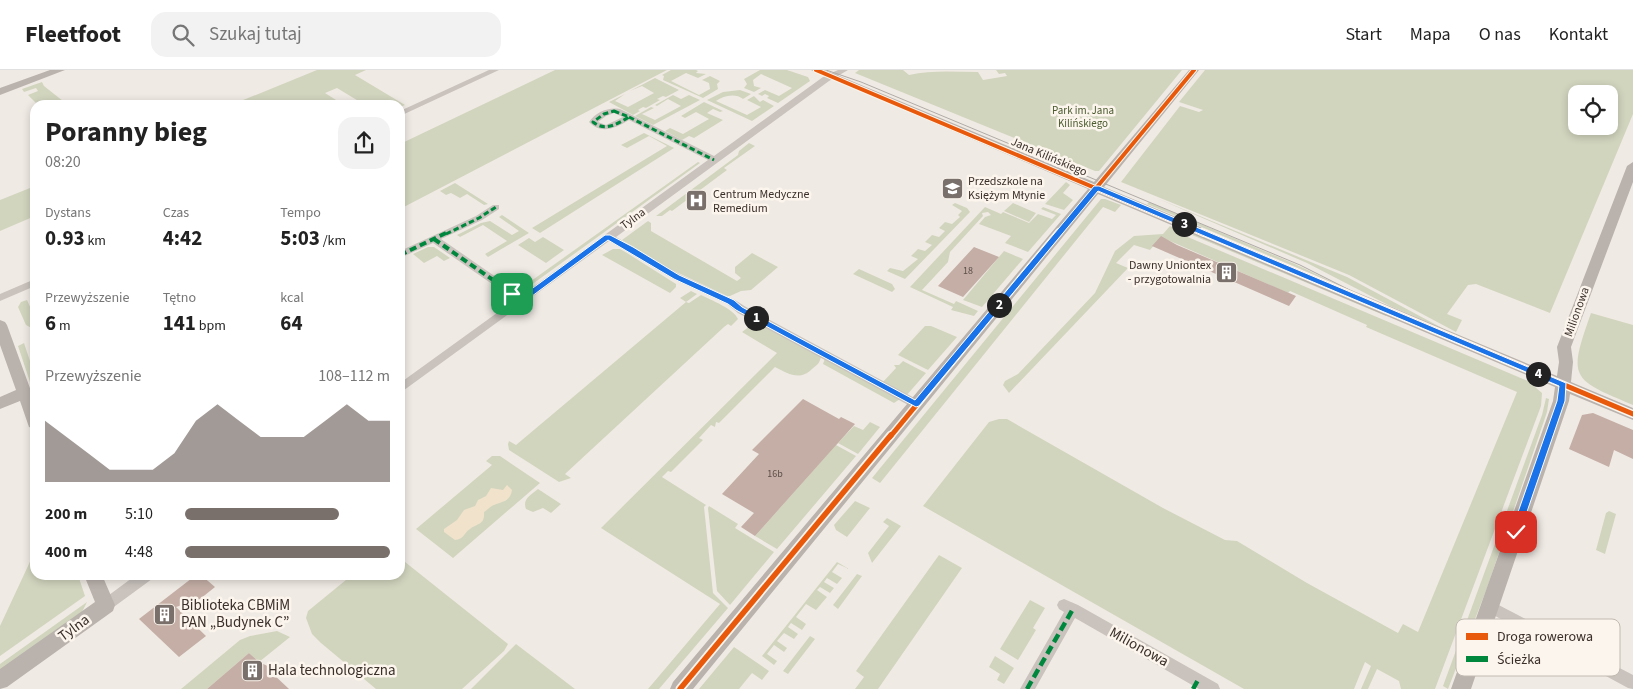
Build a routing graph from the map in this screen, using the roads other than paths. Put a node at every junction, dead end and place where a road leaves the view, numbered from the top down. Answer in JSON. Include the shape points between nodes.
{"nodes":[{"id":1,"x":60,"y":70,"type":"edge"},
{"id":2,"x":495,"y":70,"type":"edge"},
{"id":3,"x":816,"y":70,"type":"edge"},
{"id":4,"x":844,"y":70,"type":"edge"},
{"id":5,"x":1194,"y":70,"type":"edge"},
{"id":6,"x":830,"y":76,"type":"junction"},
{"id":7,"x":0,"y":92,"type":"edge"},
{"id":8,"x":405,"y":112,"type":"edge"},
{"id":9,"x":629,"y":117,"type":"dead end"},
{"id":10,"x":714,"y":160,"type":"junction"},
{"id":11,"x":1633,"y":166,"type":"edge"},
{"id":12,"x":1097,"y":188,"type":"junction"},
{"id":13,"x":496,"y":207,"type":"dead end"},
{"id":14,"x":608,"y":237,"type":"junction"},
{"id":15,"x":434,"y":239,"type":"junction"},
{"id":16,"x":405,"y":253,"type":"edge"},
{"id":17,"x":30,"y":284,"type":"edge"},
{"id":18,"x":0,"y":298,"type":"edge"},
{"id":19,"x":522,"y":300,"type":"junction"},
{"id":20,"x":0,"y":325,"type":"edge"},
{"id":21,"x":405,"y":385,"type":"edge"},
{"id":22,"x":1563,"y":385,"type":"junction"},
{"id":23,"x":24,"y":393,"type":"junction"},
{"id":24,"x":0,"y":403,"type":"edge"},
{"id":25,"x":916,"y":404,"type":"junction"},
{"id":26,"x":30,"y":409,"type":"edge"},
{"id":27,"x":1633,"y":414,"type":"edge"},
{"id":28,"x":94,"y":580,"type":"edge"},
{"id":29,"x":140,"y":580,"type":"edge"},
{"id":30,"x":106,"y":605,"type":"junction"},
{"id":31,"x":1491,"y":607,"type":"junction"},
{"id":32,"x":1487,"y":619,"type":"edge"},
{"id":33,"x":1513,"y":619,"type":"edge"},
{"id":34,"x":1466,"y":676,"type":"edge"},
{"id":35,"x":1620,"y":676,"type":"edge"},
{"id":36,"x":0,"y":680,"type":"edge"},
{"id":37,"x":1633,"y":683,"type":"edge"},
{"id":38,"x":1196,"y":685,"type":"edge"},
{"id":39,"x":680,"y":689,"type":"edge"},
{"id":40,"x":1027,"y":689,"type":"edge"},
{"id":41,"x":1213,"y":689,"type":"edge"},
{"id":42,"x":1461,"y":689,"type":"edge"}],
"edges":[{"from":1,"to":7,"type":"street"},
{"from":2,"to":8,"type":"street"},
{"from":3,"to":6,"type":"street","name":"Jana Kilińskiego"},
{"from":4,"to":6,"type":"street","name":"Tylna"},
{"from":5,"to":12,"type":"street"},
{"from":6,"to":10,"type":"street","name":"Tylna"},
{"from":6,"to":12,"type":"street","name":"Jana Kilińskiego"},
{"from":9,"to":10,"type":"street"},
{"from":10,"to":14,"type":"street","name":"Tylna"},
{"from":11,"to":22,"type":"street","name":"Milionowa","via":[[1564,347]]},
{"from":12,"to":22,"type":"street","name":"Jana Kilińskiego"},
{"from":12,"to":25,"type":"street"},
{"from":13,"to":15,"type":"street"},
{"from":14,"to":19,"type":"street","name":"Tylna"},
{"from":14,"to":25,"type":"street"},
{"from":15,"to":16,"type":"street"},
{"from":15,"to":19,"type":"street"},
{"from":17,"to":18,"type":"street"},
{"from":19,"to":21,"type":"street","name":"Tylna"},
{"from":20,"to":23,"type":"street"},
{"from":22,"to":27,"type":"street","name":"Jana Kilińskiego"},
{"from":22,"to":31,"type":"street","name":"Milionowa","via":[[1561,401]]},
{"from":23,"to":24,"type":"street"},
{"from":23,"to":26,"type":"street"},
{"from":25,"to":39,"type":"street"},
{"from":28,"to":30,"type":"street"},
{"from":29,"to":30,"type":"street","name":"Tylna"},
{"from":30,"to":36,"type":"street","name":"Tylna"},
{"from":31,"to":32,"type":"street","name":"Milionowa"},
{"from":31,"to":33,"type":"street"},
{"from":34,"to":42,"type":"street","name":"Milionowa"},
{"from":35,"to":37,"type":"street"},
{"from":38,"to":40,"type":"street","name":"Milionowa","via":[[1068,607]]},
{"from":38,"to":41,"type":"street","name":"Milionowa"}]}
